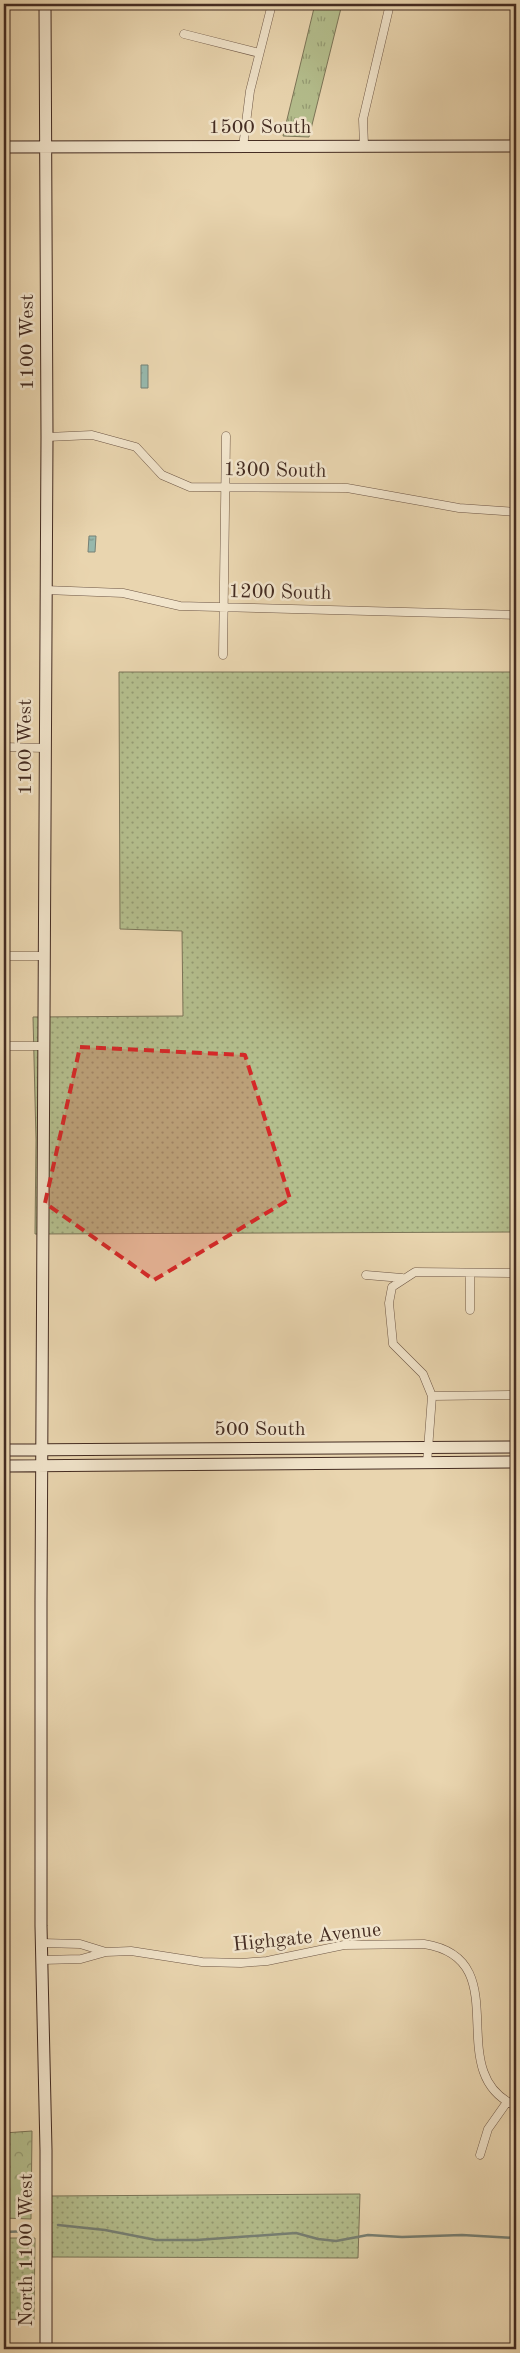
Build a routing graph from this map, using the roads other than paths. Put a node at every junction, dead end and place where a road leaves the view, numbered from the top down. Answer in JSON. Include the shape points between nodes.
{"nodes":[{"id":1,"x":45,"y":4,"type":"edge"},
{"id":2,"x":272,"y":4,"type":"edge"},
{"id":3,"x":390,"y":4,"type":"edge"},
{"id":4,"x":184,"y":34,"type":"dead end"},
{"id":5,"x":259,"y":53,"type":"junction"},
{"id":6,"x":515,"y":69,"type":"dead end"},
{"id":7,"x":364,"y":146,"type":"junction"},
{"id":8,"x":515,"y":146,"type":"edge"},
{"id":9,"x":4,"y":147,"type":"edge"},
{"id":10,"x":46,"y":147,"type":"junction"},
{"id":11,"x":242,"y":147,"type":"junction"},
{"id":12,"x":226,"y":436,"type":"dead end"},
{"id":13,"x":47,"y":437,"type":"junction"},
{"id":14,"x":227,"y":486,"type":"junction"},
{"id":15,"x":516,"y":512,"type":"edge"},
{"id":16,"x":46,"y":590,"type":"junction"},
{"id":17,"x":223,"y":608,"type":"junction"},
{"id":18,"x":516,"y":615,"type":"edge"},
{"id":19,"x":223,"y":655,"type":"dead end"},
{"id":20,"x":4,"y":747,"type":"edge"},
{"id":21,"x":45,"y":748,"type":"junction"},
{"id":22,"x":4,"y":956,"type":"edge"},
{"id":23,"x":44,"y":956,"type":"junction"},
{"id":24,"x":4,"y":1046,"type":"edge"},
{"id":25,"x":44,"y":1046,"type":"junction"},
{"id":26,"x":470,"y":1272,"type":"junction"},
{"id":27,"x":516,"y":1273,"type":"edge"},
{"id":28,"x":366,"y":1275,"type":"dead end"},
{"id":29,"x":402,"y":1278,"type":"junction"},
{"id":30,"x":470,"y":1310,"type":"dead end"},
{"id":31,"x":516,"y":1395,"type":"edge"},
{"id":32,"x":432,"y":1396,"type":"junction"},
{"id":33,"x":516,"y":1447,"type":"edge"},
{"id":34,"x":427,"y":1448,"type":"junction"},
{"id":35,"x":4,"y":1450,"type":"edge"},
{"id":36,"x":42,"y":1450,"type":"junction"},
{"id":37,"x":516,"y":1462,"type":"edge"},
{"id":38,"x":427,"y":1463,"type":"junction"},
{"id":39,"x":42,"y":1465,"type":"junction"},
{"id":40,"x":4,"y":1466,"type":"edge"},
{"id":41,"x":42,"y":1943,"type":"junction"},
{"id":42,"x":106,"y":1952,"type":"junction"},
{"id":43,"x":42,"y":1960,"type":"junction"},
{"id":44,"x":507,"y":2102,"type":"junction"},
{"id":45,"x":516,"y":2106,"type":"edge"},
{"id":46,"x":46,"y":2150,"type":"joint"},
{"id":47,"x":480,"y":2155,"type":"dead end"},
{"id":48,"x":46,"y":2349,"type":"edge"}],
"edges":[{"from":1,"to":10,"type":"street","name":"1100 West"},
{"from":2,"to":5,"type":"street"},
{"from":3,"to":7,"type":"street","via":[[363,119]]},
{"from":4,"to":5,"type":"street"},
{"from":5,"to":11,"type":"street"},
{"from":6,"to":8,"type":"street"},
{"from":7,"to":8,"type":"street","name":"1500 South"},
{"from":7,"to":11,"type":"street","name":"1500 South"},
{"from":9,"to":10,"type":"street","name":"1500 South"},
{"from":10,"to":11,"type":"street","name":"1500 South"},
{"from":10,"to":13,"type":"street","name":"1100 West"},
{"from":12,"to":14,"type":"street"},
{"from":13,"to":14,"type":"street","name":"1300 South","via":[[92,435],[136,447],[162,475],[190,487]]},
{"from":13,"to":16,"type":"street","name":"1100 West"},
{"from":14,"to":15,"type":"street","name":"1300 South","via":[[347,488],[459,508]]},
{"from":14,"to":17,"type":"street"},
{"from":16,"to":17,"type":"street","name":"1200 South","via":[[123,593],[180,606]]},
{"from":16,"to":21,"type":"street","name":"1100 West"},
{"from":17,"to":18,"type":"street","name":"1200 South"},
{"from":17,"to":19,"type":"street"},
{"from":20,"to":21,"type":"street"},
{"from":21,"to":23,"type":"street","name":"1100 West"},
{"from":22,"to":23,"type":"street"},
{"from":23,"to":25,"type":"street","name":"1100 West"},
{"from":24,"to":25,"type":"street"},
{"from":25,"to":36,"type":"street","name":"1100 West"},
{"from":26,"to":27,"type":"street"},
{"from":26,"to":29,"type":"street","via":[[415,1272]]},
{"from":26,"to":30,"type":"street"},
{"from":28,"to":29,"type":"street"},
{"from":29,"to":32,"type":"street","via":[[392,1287],[389,1303],[393,1344],[422,1374]]},
{"from":31,"to":32,"type":"street"},
{"from":32,"to":34,"type":"street"},
{"from":33,"to":34,"type":"street","name":"500 South"},
{"from":34,"to":36,"type":"street","name":"500 South"},
{"from":34,"to":38,"type":"street"},
{"from":35,"to":36,"type":"street","name":"500 South"},
{"from":36,"to":39,"type":"street","name":"1100 West"},
{"from":37,"to":38,"type":"street","name":"500 South"},
{"from":38,"to":39,"type":"street","name":"500 South"},
{"from":39,"to":40,"type":"street","name":"500 South"},
{"from":39,"to":41,"type":"street","name":"1100 West"},
{"from":41,"to":42,"type":"street","name":"Highgate Avenue","via":[[80,1944]]},
{"from":41,"to":43,"type":"street","name":"1100 West"},
{"from":42,"to":43,"type":"street","name":"Highgate Avenue","via":[[81,1959]]},
{"from":42,"to":44,"type":"street","name":"Highgate Avenue","via":[[142,1952],[202,1962],[242,1963],[352,1945],[424,1944],[448,1950],[459,1957],[473,1976],[480,2002],[480,2063],[490,2085]]},
{"from":43,"to":46,"type":"street","name":"1100 West"},
{"from":44,"to":45,"type":"street","name":"Highgate Avenue"},
{"from":44,"to":47,"type":"street","via":[[488,2129]]},
{"from":46,"to":48,"type":"street","name":"North 1100 West"}]}
